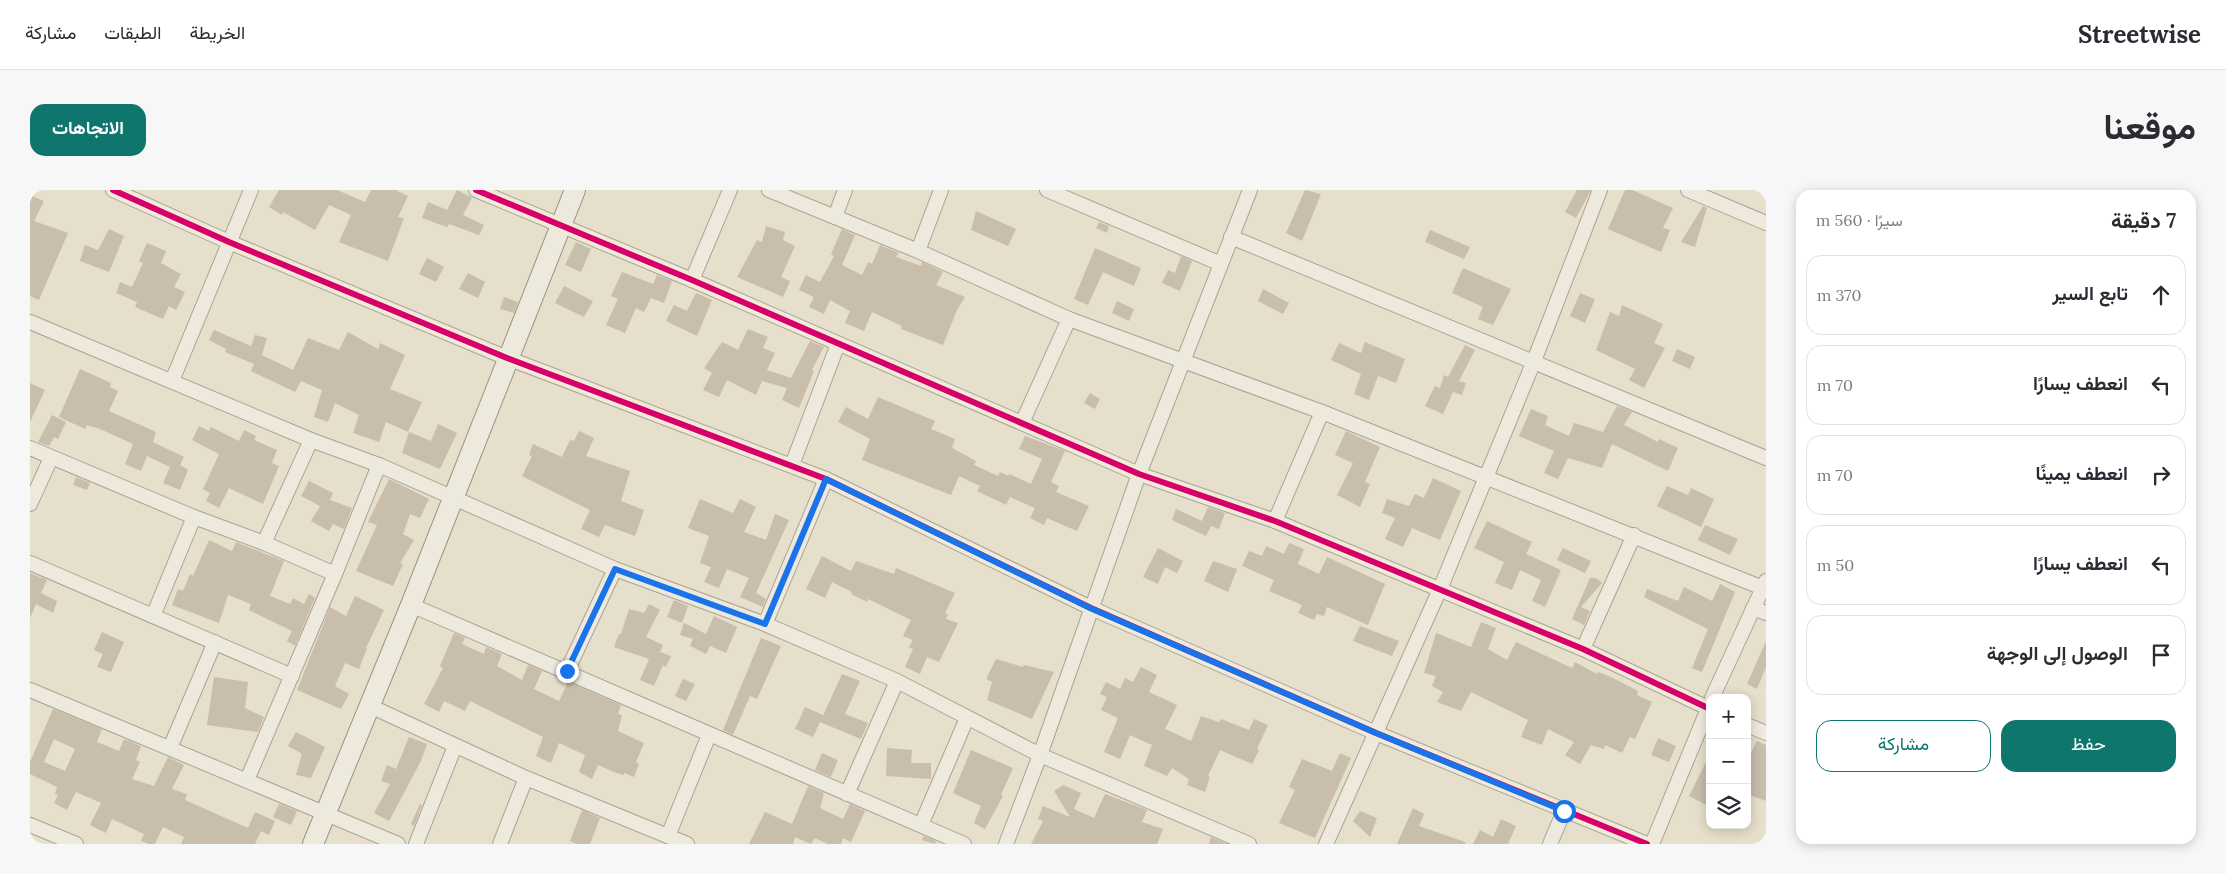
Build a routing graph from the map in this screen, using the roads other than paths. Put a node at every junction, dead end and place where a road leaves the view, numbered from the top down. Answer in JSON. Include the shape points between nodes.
{"nodes":[{"id":1,"x":112,"y":190,"type":"edge"},
{"id":2,"x":251,"y":190,"type":"edge"},
{"id":3,"x":476,"y":190,"type":"edge"},
{"id":4,"x":575,"y":190,"type":"edge"},
{"id":5,"x":730,"y":190,"type":"edge"},
{"id":6,"x":769,"y":190,"type":"edge"},
{"id":7,"x":845,"y":190,"type":"edge"},
{"id":8,"x":941,"y":190,"type":"edge"},
{"id":9,"x":1047,"y":190,"type":"edge"},
{"id":10,"x":1250,"y":190,"type":"edge"},
{"id":11,"x":1600,"y":190,"type":"edge"},
{"id":12,"x":1688,"y":190,"type":"edge"},
{"id":13,"x":1072,"y":194,"type":"edge"},
{"id":14,"x":835,"y":217,"type":"junction"},
{"id":15,"x":1766,"y":223,"type":"edge"},
{"id":16,"x":559,"y":225,"type":"junction"},
{"id":17,"x":1231,"y":237,"type":"junction"},
{"id":18,"x":229,"y":242,"type":"junction"},
{"id":19,"x":918,"y":251,"type":"junction"},
{"id":20,"x":1220,"y":264,"type":"junction"},
{"id":21,"x":692,"y":280,"type":"junction"},
{"id":22,"x":1069,"y":319,"type":"junction"},
{"id":23,"x":30,"y":322,"type":"edge"},
{"id":24,"x":838,"y":344,"type":"junction"},
{"id":25,"x":507,"y":358,"type":"junction"},
{"id":26,"x":1182,"y":361,"type":"junction"},
{"id":27,"x":1534,"y":361,"type":"junction"},
{"id":28,"x":172,"y":381,"type":"junction"},
{"id":29,"x":1322,"y":412,"type":"junction"},
{"id":30,"x":1022,"y":423,"type":"junction"},
{"id":31,"x":311,"y":440,"type":"junction"},
{"id":32,"x":30,"y":448,"type":"edge"},
{"id":33,"x":50,"y":458,"type":"junction"},
{"id":34,"x":1766,"y":458,"type":"edge"},
{"id":35,"x":379,"y":465,"type":"junction"},
{"id":36,"x":792,"y":465,"type":"junction"},
{"id":37,"x":1139,"y":474,"type":"junction"},
{"id":38,"x":1485,"y":476,"type":"junction"},
{"id":39,"x":826,"y":479,"type":"junction"},
{"id":40,"x":454,"y":498,"type":"junction"},
{"id":41,"x":30,"y":504,"type":"edge"},
{"id":42,"x":194,"y":517,"type":"junction"},
{"id":43,"x":1275,"y":521,"type":"junction"},
{"id":44,"x":1634,"y":535,"type":"junction"},
{"id":45,"x":264,"y":543,"type":"junction"},
{"id":46,"x":30,"y":563,"type":"edge"},
{"id":47,"x":615,"y":569,"type":"junction"},
{"id":48,"x":335,"y":574,"type":"junction"},
{"id":49,"x":1765,"y":584,"type":"edge"},
{"id":50,"x":1440,"y":589,"type":"junction"},
{"id":51,"x":411,"y":605,"type":"junction"},
{"id":52,"x":1090,"y":608,"type":"junction"},
{"id":53,"x":1760,"y":610,"type":"edge"},
{"id":54,"x":153,"y":616,"type":"junction"},
{"id":55,"x":765,"y":624,"type":"junction"},
{"id":56,"x":215,"y":642,"type":"junction"},
{"id":57,"x":1584,"y":649,"type":"junction"},
{"id":58,"x":567,"y":671,"type":"junction"},
{"id":59,"x":292,"y":676,"type":"junction"},
{"id":60,"x":897,"y":681,"type":"junction"},
{"id":61,"x":1716,"y":694,"type":"edge"},
{"id":62,"x":32,"y":695,"type":"edge"},
{"id":63,"x":1706,"y":703,"type":"edge"},
{"id":64,"x":370,"y":706,"type":"junction"},
{"id":65,"x":1706,"y":715,"type":"edge"},
{"id":66,"x":967,"y":718,"type":"junction"},
{"id":67,"x":1751,"y":727,"type":"edge"},
{"id":68,"x":1376,"y":733,"type":"junction"},
{"id":69,"x":1766,"y":733,"type":"edge"},
{"id":70,"x":710,"y":736,"type":"junction"},
{"id":71,"x":455,"y":746,"type":"junction"},
{"id":72,"x":170,"y":748,"type":"junction"},
{"id":73,"x":1040,"y":755,"type":"junction"},
{"id":74,"x":526,"y":778,"type":"junction"},
{"id":75,"x":247,"y":780,"type":"junction"},
{"id":76,"x":848,"y":794,"type":"junction"},
{"id":77,"x":1564,"y":811,"type":"junction"},
{"id":78,"x":326,"y":813,"type":"junction"},
{"id":79,"x":30,"y":825,"type":"edge"},
{"id":80,"x":921,"y":826,"type":"junction"},
{"id":81,"x":668,"y":836,"type":"junction"},
{"id":82,"x":76,"y":844,"type":"edge"},
{"id":83,"x":313,"y":844,"type":"edge"},
{"id":84,"x":398,"y":844,"type":"edge"},
{"id":85,"x":416,"y":844,"type":"edge"},
{"id":86,"x":500,"y":844,"type":"edge"},
{"id":87,"x":687,"y":844,"type":"edge"},
{"id":88,"x":964,"y":844,"type":"edge"},
{"id":89,"x":1006,"y":844,"type":"edge"},
{"id":90,"x":1249,"y":844,"type":"edge"},
{"id":91,"x":1326,"y":844,"type":"edge"},
{"id":92,"x":1550,"y":844,"type":"edge"},
{"id":93,"x":1647,"y":844,"type":"edge"},
{"id":94,"x":1652,"y":844,"type":"edge"}],
"edges":[{"from":1,"to":18,"type":"street"},
{"from":2,"to":18,"type":"street"},
{"from":3,"to":16,"type":"street"},
{"from":4,"to":16,"type":"street"},
{"from":5,"to":21,"type":"street"},
{"from":6,"to":14,"type":"street"},
{"from":7,"to":14,"type":"street"},
{"from":8,"to":19,"type":"street"},
{"from":9,"to":13,"type":"street"},
{"from":10,"to":17,"type":"street"},
{"from":11,"to":27,"type":"street"},
{"from":12,"to":15,"type":"street"},
{"from":13,"to":20,"type":"street"},
{"from":14,"to":19,"type":"street"},
{"from":16,"to":21,"type":"street"},
{"from":16,"to":25,"type":"street"},
{"from":17,"to":20,"type":"street"},
{"from":17,"to":27,"type":"street"},
{"from":18,"to":25,"type":"street"},
{"from":18,"to":28,"type":"street"},
{"from":19,"to":22,"type":"street"},
{"from":20,"to":26,"type":"street"},
{"from":21,"to":24,"type":"street"},
{"from":22,"to":26,"type":"street"},
{"from":22,"to":30,"type":"street"},
{"from":23,"to":28,"type":"street"},
{"from":24,"to":30,"type":"street"},
{"from":24,"to":36,"type":"street"},
{"from":25,"to":36,"type":"street"},
{"from":25,"to":40,"type":"street"},
{"from":26,"to":29,"type":"street"},
{"from":26,"to":37,"type":"street"},
{"from":27,"to":34,"type":"street"},
{"from":27,"to":38,"type":"street"},
{"from":28,"to":31,"type":"street"},
{"from":29,"to":38,"type":"street"},
{"from":29,"to":43,"type":"street"},
{"from":30,"to":37,"type":"street"},
{"from":31,"to":35,"type":"street"},
{"from":31,"to":45,"type":"street"},
{"from":32,"to":33,"type":"street"},
{"from":33,"to":41,"type":"street"},
{"from":33,"to":42,"type":"street"},
{"from":35,"to":40,"type":"street"},
{"from":35,"to":48,"type":"street"},
{"from":36,"to":39,"type":"street"},
{"from":37,"to":43,"type":"street"},
{"from":37,"to":52,"type":"street"},
{"from":38,"to":44,"type":"street"},
{"from":38,"to":50,"type":"street"},
{"from":39,"to":52,"type":"street"},
{"from":39,"to":55,"type":"street"},
{"from":40,"to":47,"type":"street"},
{"from":40,"to":51,"type":"street"},
{"from":42,"to":45,"type":"street"},
{"from":42,"to":54,"type":"street"},
{"from":43,"to":50,"type":"street"},
{"from":44,"to":49,"type":"street"},
{"from":44,"to":57,"type":"street"},
{"from":45,"to":48,"type":"street"},
{"from":46,"to":54,"type":"street"},
{"from":47,"to":55,"type":"street"},
{"from":47,"to":58,"type":"street"},
{"from":48,"to":59,"type":"street"},
{"from":49,"to":53,"type":"street"},
{"from":50,"to":57,"type":"street"},
{"from":50,"to":68,"type":"street"},
{"from":51,"to":58,"type":"street"},
{"from":51,"to":64,"type":"street"},
{"from":52,"to":68,"type":"street"},
{"from":52,"to":73,"type":"street"},
{"from":53,"to":61,"type":"street"},
{"from":54,"to":56,"type":"street"},
{"from":55,"to":60,"type":"street"},
{"from":56,"to":59,"type":"street"},
{"from":56,"to":72,"type":"street"},
{"from":57,"to":63,"type":"street"},
{"from":58,"to":70,"type":"street"},
{"from":59,"to":75,"type":"street"},
{"from":60,"to":66,"type":"street"},
{"from":60,"to":76,"type":"street"},
{"from":62,"to":72,"type":"street"},
{"from":64,"to":71,"type":"street"},
{"from":64,"to":78,"type":"street"},
{"from":65,"to":94,"type":"street"},
{"from":66,"to":73,"type":"street"},
{"from":66,"to":80,"type":"street"},
{"from":67,"to":69,"type":"street"},
{"from":68,"to":77,"type":"street"},
{"from":68,"to":91,"type":"street"},
{"from":70,"to":76,"type":"street"},
{"from":70,"to":81,"type":"street"},
{"from":71,"to":74,"type":"street"},
{"from":71,"to":85,"type":"street"},
{"from":72,"to":75,"type":"street"},
{"from":73,"to":89,"type":"street"},
{"from":73,"to":90,"type":"street"},
{"from":74,"to":81,"type":"street"},
{"from":74,"to":86,"type":"street"},
{"from":75,"to":78,"type":"street"},
{"from":76,"to":80,"type":"street"},
{"from":77,"to":92,"type":"street"},
{"from":77,"to":93,"type":"street"},
{"from":78,"to":83,"type":"street"},
{"from":78,"to":84,"type":"street"},
{"from":79,"to":82,"type":"street"},
{"from":80,"to":88,"type":"street"},
{"from":81,"to":87,"type":"street"}]}
